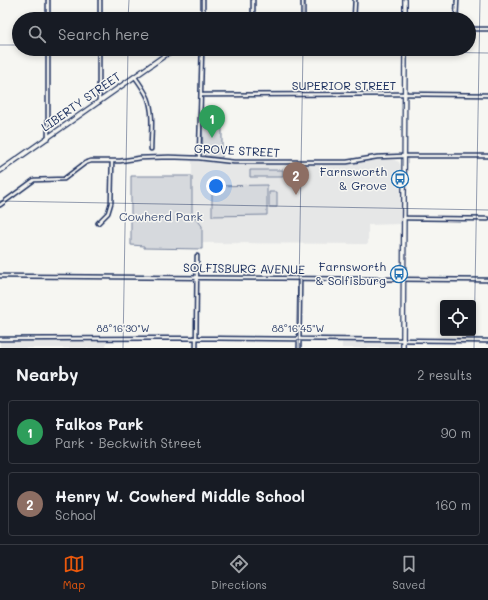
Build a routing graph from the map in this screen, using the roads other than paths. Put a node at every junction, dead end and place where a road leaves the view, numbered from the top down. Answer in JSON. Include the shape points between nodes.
{"nodes":[{"id":1,"x":48,"y":0,"type":"edge"},
{"id":2,"x":100,"y":0,"type":"edge"},
{"id":3,"x":203,"y":0,"type":"edge"},
{"id":4,"x":253,"y":0,"type":"edge"},
{"id":5,"x":303,"y":0,"type":"edge"},
{"id":6,"x":355,"y":0,"type":"edge"},
{"id":7,"x":405,"y":0,"type":"edge"},
{"id":8,"x":457,"y":0,"type":"edge"},
{"id":9,"x":48,"y":12,"type":"edge"},
{"id":10,"x":100,"y":12,"type":"edge"},
{"id":11,"x":203,"y":12,"type":"edge"},
{"id":12,"x":253,"y":12,"type":"edge"},
{"id":13,"x":303,"y":12,"type":"edge"},
{"id":14,"x":354,"y":12,"type":"edge"},
{"id":15,"x":405,"y":12,"type":"edge"},
{"id":16,"x":456,"y":12,"type":"edge"},
{"id":17,"x":476,"y":29,"type":"edge"},
{"id":18,"x":488,"y":29,"type":"edge"},
{"id":19,"x":48,"y":56,"type":"edge"},
{"id":20,"x":99,"y":56,"type":"edge"},
{"id":21,"x":164,"y":56,"type":"edge"},
{"id":22,"x":202,"y":56,"type":"edge"},
{"id":23,"x":405,"y":56,"type":"edge"},
{"id":24,"x":135,"y":77,"type":"junction"},
{"id":25,"x":405,"y":94,"type":"junction"},
{"id":26,"x":200,"y":95,"type":"junction"},
{"id":27,"x":488,"y":95,"type":"edge"},
{"id":28,"x":99,"y":102,"type":"junction"},
{"id":29,"x":48,"y":138,"type":"junction"},
{"id":30,"x":151,"y":149,"type":"dead end"},
{"id":31,"x":404,"y":156,"type":"junction"},
{"id":32,"x":488,"y":156,"type":"edge"},
{"id":33,"x":200,"y":158,"type":"junction"},
{"id":34,"x":112,"y":161,"type":"junction"},
{"id":35,"x":0,"y":171,"type":"edge"},
{"id":36,"x":0,"y":205,"type":"edge"},
{"id":37,"x":404,"y":218,"type":"junction"},
{"id":38,"x":488,"y":219,"type":"edge"},
{"id":39,"x":98,"y":223,"type":"dead end"},
{"id":40,"x":197,"y":256,"type":"dead end"},
{"id":41,"x":0,"y":276,"type":"edge"},
{"id":42,"x":196,"y":278,"type":"junction"},
{"id":43,"x":300,"y":279,"type":"junction"},
{"id":44,"x":403,"y":280,"type":"junction"},
{"id":45,"x":488,"y":280,"type":"edge"},
{"id":46,"x":196,"y":338,"type":"junction"},
{"id":47,"x":0,"y":339,"type":"edge"},
{"id":48,"x":299,"y":340,"type":"junction"},
{"id":49,"x":402,"y":341,"type":"junction"},
{"id":50,"x":488,"y":341,"type":"edge"},
{"id":51,"x":196,"y":348,"type":"edge"},
{"id":52,"x":299,"y":348,"type":"edge"},
{"id":53,"x":403,"y":348,"type":"edge"}],
"edges":[{"from":1,"to":9,"type":"street"},
{"from":2,"to":10,"type":"street"},
{"from":3,"to":11,"type":"street"},
{"from":4,"to":12,"type":"street"},
{"from":5,"to":13,"type":"street"},
{"from":6,"to":14,"type":"street"},
{"from":7,"to":15,"type":"main road"},
{"from":8,"to":16,"type":"street"},
{"from":17,"to":18,"type":"street"},
{"from":19,"to":29,"type":"street"},
{"from":20,"to":28,"type":"street"},
{"from":21,"to":24,"type":"main road","name":"LIBERTY STREET"},
{"from":22,"to":26,"type":"street"},
{"from":23,"to":25,"type":"main road"},
{"from":24,"to":28,"type":"main road","name":"LIBERTY STREET"},
{"from":24,"to":30,"type":"street","via":[[150,104]]},
{"from":25,"to":26,"type":"street","name":"SUPERIOR STREET"},
{"from":25,"to":27,"type":"street","name":"SUPERIOR STREET"},
{"from":25,"to":31,"type":"main road"},
{"from":26,"to":33,"type":"street"},
{"from":28,"to":29,"type":"main road","name":"LIBERTY STREET"},
{"from":29,"to":35,"type":"main road","name":"LIBERTY STREET"},
{"from":31,"to":32,"type":"street","name":"GROVE STREET"},
{"from":31,"to":33,"type":"street","name":"GROVE STREET","via":[[347,162],[234,162]]},
{"from":31,"to":37,"type":"main road"},
{"from":33,"to":34,"type":"street","name":"GROVE STREET","via":[[140,158]]},
{"from":34,"to":36,"type":"street","name":"GROVE STREET","via":[[85,163],[64,179],[34,180]]},
{"from":34,"to":39,"type":"street","via":[[111,203],[108,212]]},
{"from":37,"to":38,"type":"street"},
{"from":37,"to":44,"type":"main road"},
{"from":40,"to":42,"type":"street"},
{"from":41,"to":42,"type":"street","name":"SOLFISBURG AVENUE"},
{"from":42,"to":43,"type":"street","name":"SOLFISBURG AVENUE"},
{"from":42,"to":46,"type":"street"},
{"from":43,"to":44,"type":"street","name":"SOLFISBURG AVENUE"},
{"from":43,"to":48,"type":"street"},
{"from":44,"to":45,"type":"street","name":"SOLFISBURG AVENUE"},
{"from":44,"to":49,"type":"main road"},
{"from":46,"to":47,"type":"street"},
{"from":46,"to":48,"type":"street"},
{"from":46,"to":51,"type":"street"},
{"from":48,"to":49,"type":"street"},
{"from":48,"to":52,"type":"street"},
{"from":49,"to":50,"type":"street"},
{"from":49,"to":53,"type":"main road"}]}
